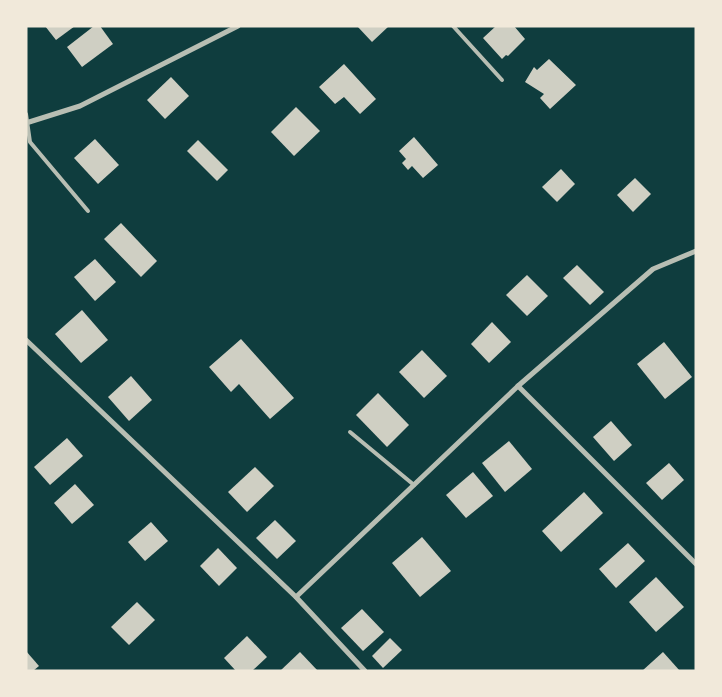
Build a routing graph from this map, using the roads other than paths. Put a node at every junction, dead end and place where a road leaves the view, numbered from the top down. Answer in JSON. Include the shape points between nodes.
{"nodes":[{"id":1,"x":238,"y":26,"type":"edge"},
{"id":2,"x":453,"y":26,"type":"edge"},
{"id":3,"x":502,"y":80,"type":"dead end"},
{"id":4,"x":26,"y":114,"type":"edge"},
{"id":5,"x":27,"y":123,"type":"edge"},
{"id":6,"x":88,"y":210,"type":"dead end"},
{"id":7,"x":696,"y":252,"type":"edge"},
{"id":8,"x":26,"y":340,"type":"edge"},
{"id":9,"x":518,"y":386,"type":"junction"},
{"id":10,"x":350,"y":432,"type":"dead end"},
{"id":11,"x":414,"y":485,"type":"junction"},
{"id":12,"x":696,"y":564,"type":"edge"},
{"id":13,"x":296,"y":597,"type":"junction"},
{"id":14,"x":365,"y":671,"type":"edge"}],
"edges":[{"from":1,"to":5,"type":"street","via":[[80,106]]},
{"from":2,"to":3,"type":"lane"},
{"from":4,"to":5,"type":"lane"},
{"from":5,"to":6,"type":"lane","via":[[30,142]]},
{"from":7,"to":9,"type":"street","via":[[653,269]]},
{"from":8,"to":13,"type":"street"},
{"from":9,"to":11,"type":"street"},
{"from":9,"to":12,"type":"street"},
{"from":10,"to":11,"type":"lane"},
{"from":11,"to":13,"type":"street"},
{"from":13,"to":14,"type":"street"}]}
